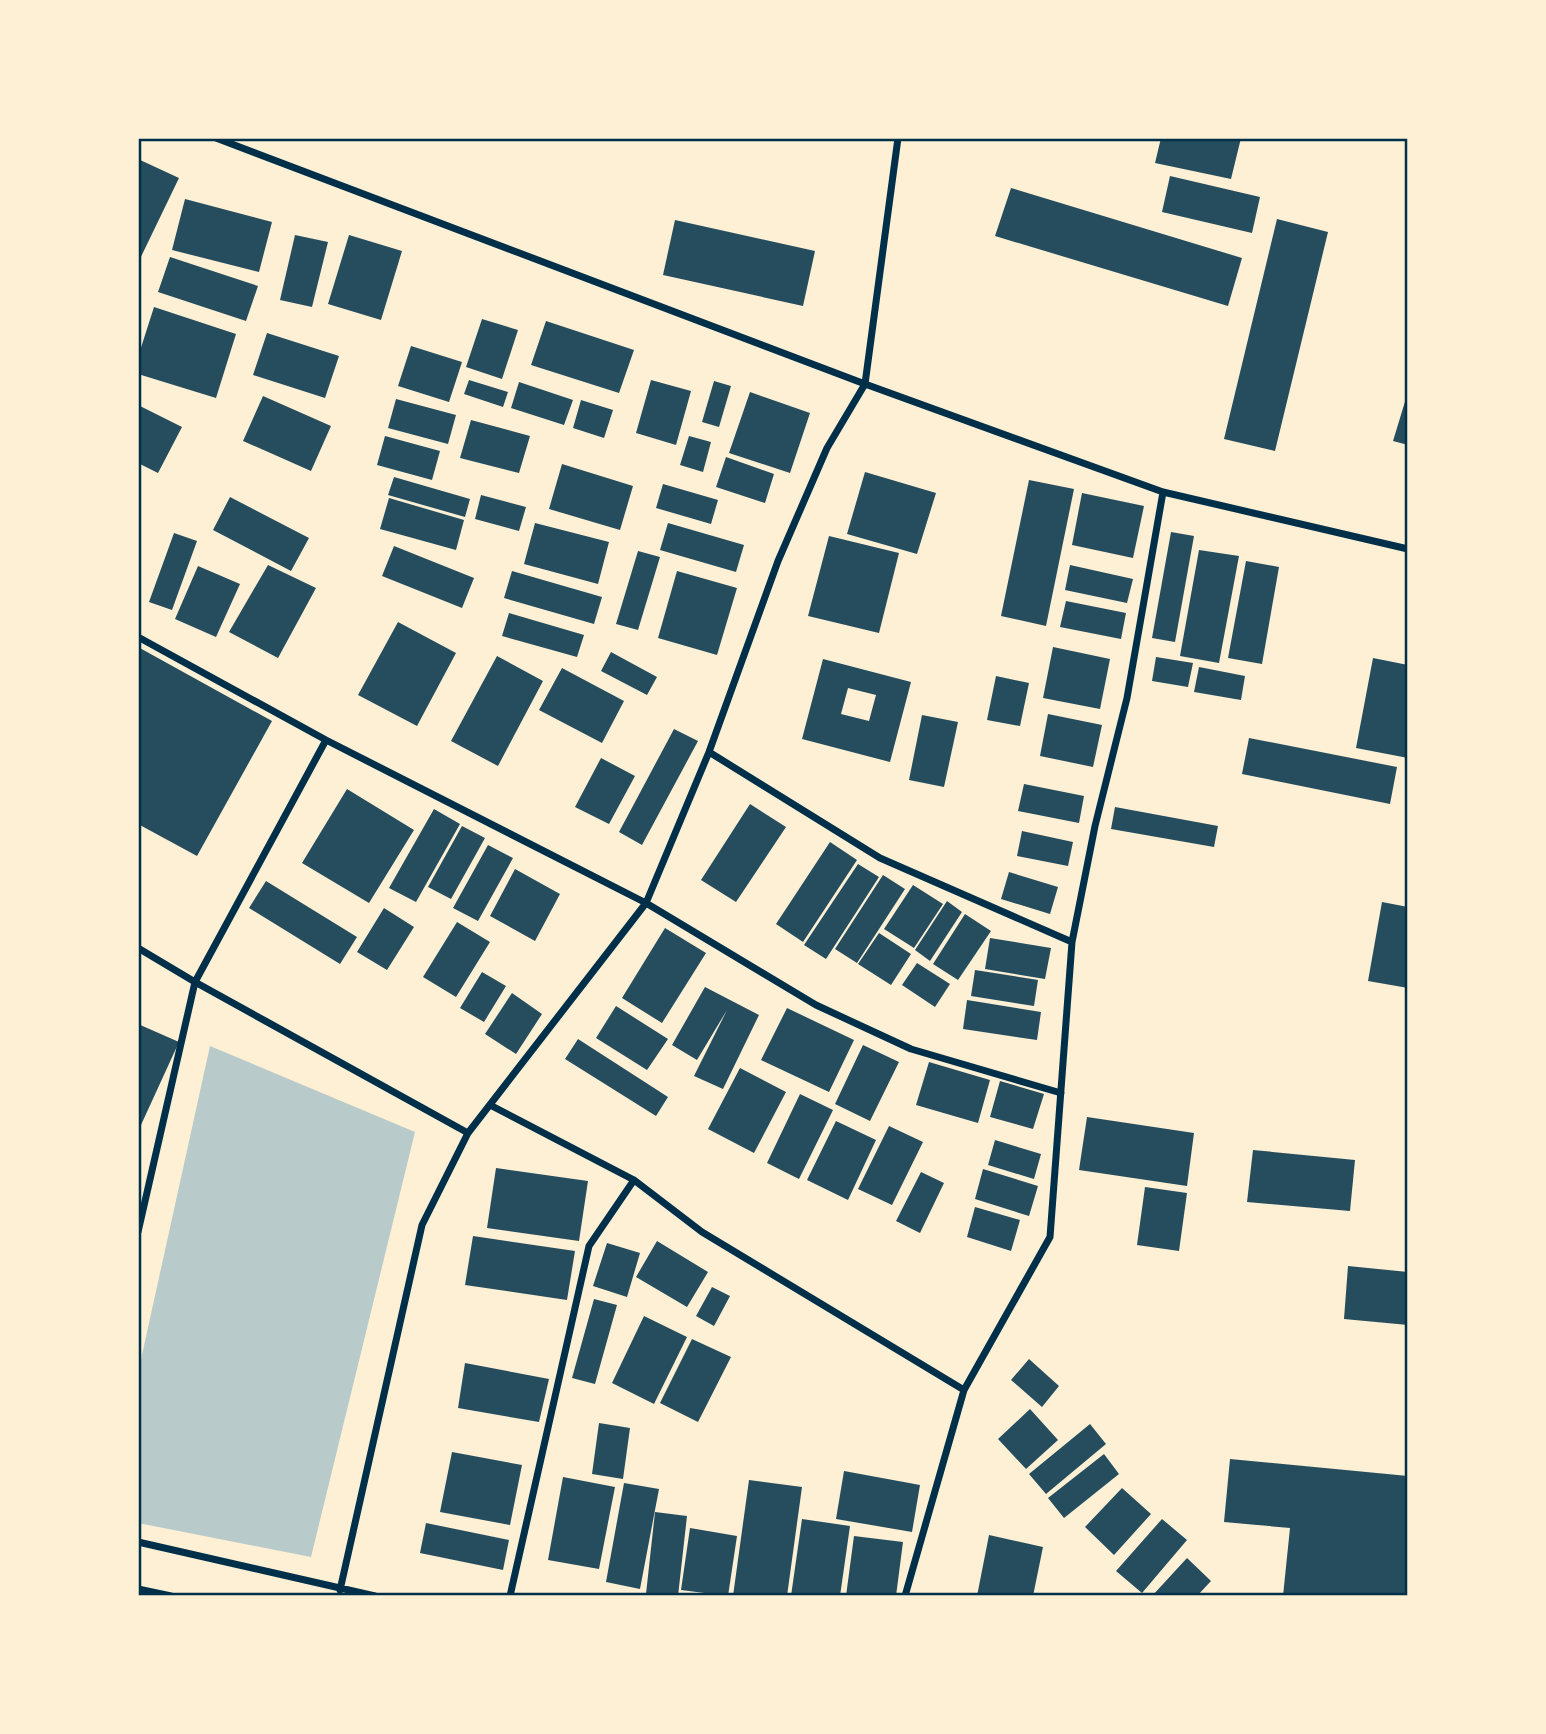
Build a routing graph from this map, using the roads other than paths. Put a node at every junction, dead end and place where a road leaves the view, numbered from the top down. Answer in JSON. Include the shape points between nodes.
{"nodes":[{"id":1,"x":216,"y":138,"type":"edge"},
{"id":2,"x":898,"y":138,"type":"edge"},
{"id":3,"x":865,"y":384,"type":"junction"},
{"id":4,"x":1163,"y":492,"type":"junction"},
{"id":5,"x":1408,"y":549,"type":"edge"},
{"id":6,"x":138,"y":637,"type":"edge"},
{"id":7,"x":326,"y":740,"type":"junction"},
{"id":8,"x":709,"y":752,"type":"junction"},
{"id":9,"x":646,"y":903,"type":"junction"},
{"id":10,"x":1072,"y":942,"type":"junction"},
{"id":11,"x":138,"y":948,"type":"edge"},
{"id":12,"x":195,"y":982,"type":"junction"},
{"id":13,"x":1061,"y":1093,"type":"junction"},
{"id":14,"x":490,"y":1105,"type":"junction"},
{"id":15,"x":468,"y":1133,"type":"junction"},
{"id":16,"x":634,"y":1180,"type":"junction"},
{"id":17,"x":138,"y":1232,"type":"edge"},
{"id":18,"x":964,"y":1390,"type":"junction"},
{"id":19,"x":138,"y":1542,"type":"edge"},
{"id":20,"x":138,"y":1589,"type":"edge"},
{"id":21,"x":340,"y":1590,"type":"junction"},
{"id":22,"x":171,"y":1596,"type":"edge"},
{"id":23,"x":375,"y":1596,"type":"edge"},
{"id":24,"x":510,"y":1596,"type":"edge"},
{"id":25,"x":905,"y":1596,"type":"edge"}],
"edges":[{"from":1,"to":3,"type":"street"},
{"from":2,"to":3,"type":"street"},
{"from":3,"to":4,"type":"street"},
{"from":3,"to":8,"type":"street","via":[[827,448],[784,549]]},
{"from":4,"to":5,"type":"street"},
{"from":4,"to":10,"type":"street","via":[[1127,698],[1094,827]]},
{"from":6,"to":7,"type":"street"},
{"from":7,"to":9,"type":"street"},
{"from":7,"to":12,"type":"street"},
{"from":8,"to":9,"type":"street"},
{"from":8,"to":10,"type":"street","via":[[880,858]]},
{"from":9,"to":13,"type":"street","via":[[816,1005],[911,1049]]},
{"from":9,"to":14,"type":"street"},
{"from":10,"to":13,"type":"street"},
{"from":11,"to":12,"type":"street"},
{"from":12,"to":15,"type":"street"},
{"from":12,"to":17,"type":"street"},
{"from":13,"to":18,"type":"street","via":[[1050,1237]]},
{"from":14,"to":15,"type":"street"},
{"from":14,"to":16,"type":"street"},
{"from":15,"to":21,"type":"street","via":[[422,1225]]},
{"from":16,"to":18,"type":"street","via":[[702,1232]]},
{"from":16,"to":24,"type":"street","via":[[589,1247]]},
{"from":18,"to":25,"type":"street"},
{"from":19,"to":21,"type":"street"},
{"from":20,"to":22,"type":"street"},
{"from":21,"to":23,"type":"street"}]}
